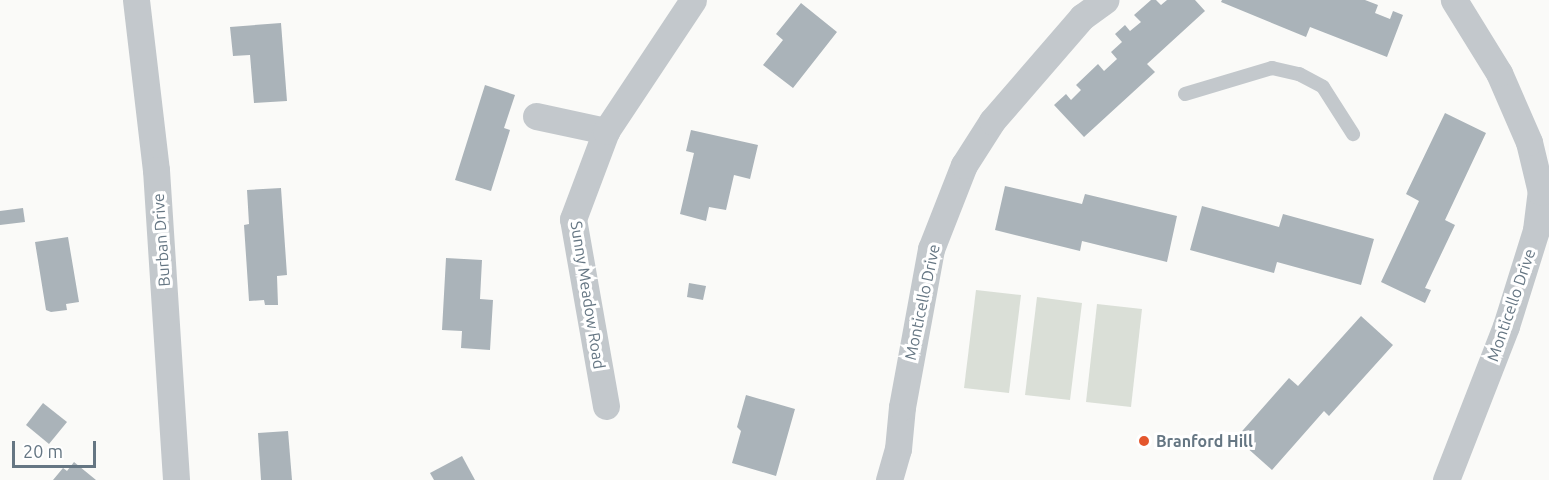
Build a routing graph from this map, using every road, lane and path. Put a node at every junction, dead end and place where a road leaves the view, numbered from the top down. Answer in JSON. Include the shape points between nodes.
{"nodes":[{"id":1,"x":136,"y":0,"type":"edge"},
{"id":2,"x":693,"y":0,"type":"edge"},
{"id":3,"x":1105,"y":0,"type":"edge"},
{"id":4,"x":1454,"y":0,"type":"edge"},
{"id":5,"x":1185,"y":94,"type":"dead end"},
{"id":6,"x":536,"y":116,"type":"dead end"},
{"id":7,"x":606,"y":131,"type":"junction"},
{"id":8,"x":1353,"y":134,"type":"dead end"},
{"id":9,"x":606,"y":406,"type":"dead end"},
{"id":10,"x":176,"y":480,"type":"edge"},
{"id":11,"x":889,"y":480,"type":"edge"},
{"id":12,"x":1446,"y":480,"type":"edge"}],
"edges":[{"from":1,"to":10,"type":"street","name":"Burban Drive","via":[[156,170]]},
{"from":2,"to":7,"type":"street","name":"Sunny Meadow Road"},
{"from":3,"to":11,"type":"street","name":"Monticello Drive","via":[[1082,18],[992,121],[964,165],[931,249],[898,449]]},
{"from":4,"to":12,"type":"street","name":"Monticello Drive","via":[[1499,73],[1529,142],[1541,192],[1536,230],[1506,326]]},
{"from":5,"to":8,"type":"lane","via":[[1272,68],[1323,87]]},
{"from":6,"to":7,"type":"street"},
{"from":7,"to":9,"type":"street","name":"Sunny Meadow Road","via":[[573,219]]}]}
